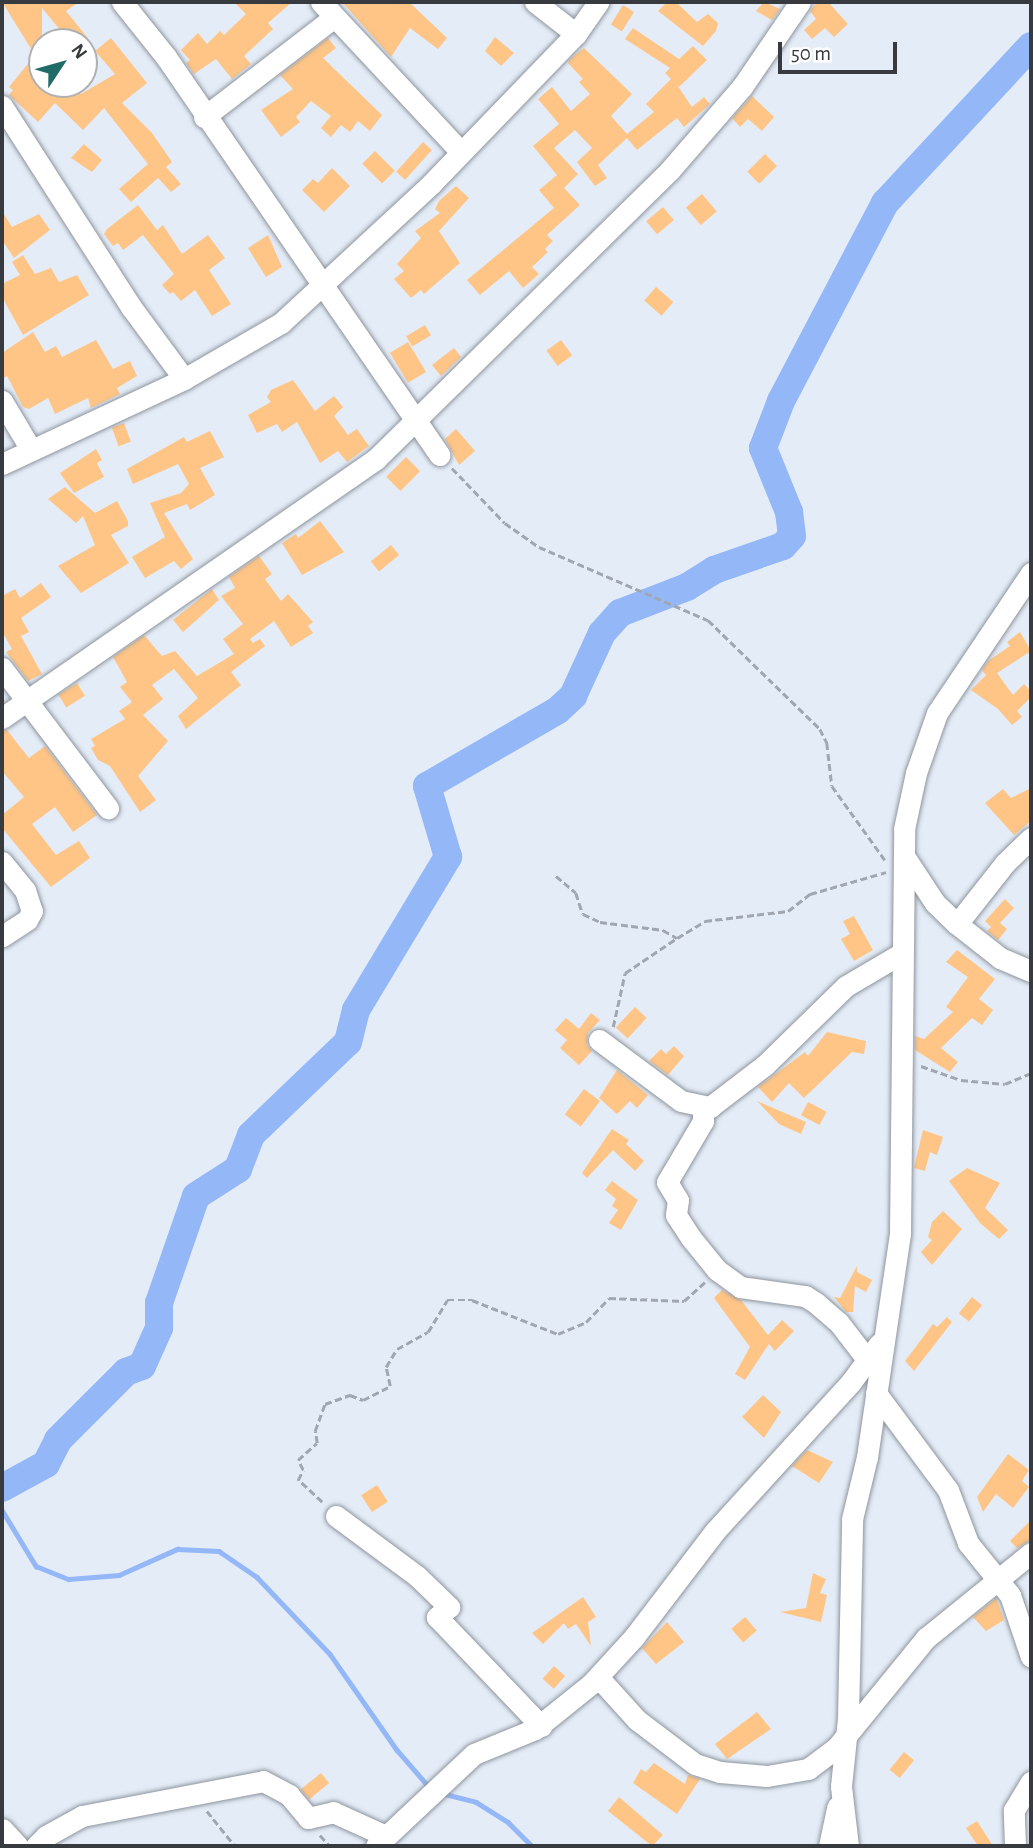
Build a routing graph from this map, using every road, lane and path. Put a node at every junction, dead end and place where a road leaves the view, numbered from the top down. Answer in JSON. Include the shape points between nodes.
{"nodes":[{"id":1,"x":122,"y":2,"type":"edge"},
{"id":2,"x":535,"y":2,"type":"edge"},
{"id":3,"x":598,"y":2,"type":"edge"},
{"id":4,"x":800,"y":2,"type":"edge"},
{"id":5,"x":327,"y":10,"type":"edge"},
{"id":6,"x":576,"y":34,"type":"junction"},
{"id":7,"x":2,"y":106,"type":"edge"},
{"id":8,"x":204,"y":117,"type":"junction"},
{"id":9,"x":460,"y":151,"type":"junction"},
{"id":10,"x":326,"y":285,"type":"junction"},
{"id":11,"x":184,"y":379,"type":"junction"},
{"id":12,"x":2,"y":401,"type":"edge"},
{"id":13,"x":415,"y":416,"type":"junction"},
{"id":14,"x":30,"y":448,"type":"junction"},
{"id":15,"x":440,"y":455,"type":"joint"},
{"id":16,"x":2,"y":464,"type":"edge"},
{"id":17,"x":1031,"y":573,"type":"edge"},
{"id":18,"x":2,"y":668,"type":"edge"},
{"id":19,"x":26,"y":699,"type":"junction"},
{"id":20,"x":2,"y":718,"type":"edge"},
{"id":21,"x":108,"y":808,"type":"dead end"},
{"id":22,"x":1031,"y":838,"type":"edge"},
{"id":23,"x":903,"y":854,"type":"junction"},
{"id":24,"x":2,"y":862,"type":"edge"},
{"id":25,"x":555,"y":876,"type":"dead end"},
{"id":26,"x":957,"y":924,"type":"junction"},
{"id":27,"x":2,"y":936,"type":"edge"},
{"id":28,"x":677,"y":938,"type":"junction"},
{"id":29,"x":902,"y":953,"type":"junction"},
{"id":30,"x":1031,"y":971,"type":"edge"},
{"id":31,"x":598,"y":1040,"type":"dead end"},
{"id":32,"x":622,"y":1057,"type":"junction"},
{"id":33,"x":901,"y":1058,"type":"junction"},
{"id":34,"x":1031,"y":1073,"type":"edge"},
{"id":35,"x":703,"y":1108,"type":"junction"},
{"id":36,"x":717,"y":1270,"type":"junction"},
{"id":37,"x":882,"y":1339,"type":"junction"},
{"id":38,"x":869,"y":1362,"type":"junction"},
{"id":39,"x":876,"y":1393,"type":"junction"},
{"id":40,"x":337,"y":1516,"type":"joint"},
{"id":41,"x":1031,"y":1553,"type":"edge"},
{"id":42,"x":1000,"y":1582,"type":"junction"},
{"id":43,"x":1031,"y":1657,"type":"edge"},
{"id":44,"x":598,"y":1677,"type":"junction"},
{"id":45,"x":541,"y":1726,"type":"junction"},
{"id":46,"x":846,"y":1734,"type":"junction"},
{"id":47,"x":1031,"y":1782,"type":"edge"},
{"id":48,"x":841,"y":1786,"type":"junction"},
{"id":49,"x":200,"y":1796,"type":"junction"},
{"id":50,"x":2,"y":1829,"type":"edge"},
{"id":51,"x":381,"y":1841,"type":"edge"},
{"id":52,"x":18,"y":1846,"type":"edge"},
{"id":53,"x":36,"y":1846,"type":"edge"},
{"id":54,"x":235,"y":1846,"type":"edge"},
{"id":55,"x":829,"y":1846,"type":"edge"},
{"id":56,"x":848,"y":1846,"type":"edge"},
{"id":57,"x":1015,"y":1846,"type":"edge"}],
"edges":[{"from":1,"to":8,"type":"street","via":[[166,57]]},
{"from":2,"to":6,"type":"street"},
{"from":3,"to":6,"type":"street"},
{"from":4,"to":13,"type":"street","via":[[742,87],[670,170],[511,331]]},
{"from":5,"to":8,"type":"street"},
{"from":5,"to":9,"type":"street"},
{"from":6,"to":9,"type":"street"},
{"from":7,"to":11,"type":"street","via":[[131,307]]},
{"from":8,"to":10,"type":"street"},
{"from":9,"to":10,"type":"street"},
{"from":10,"to":11,"type":"street","via":[[247,346]]},
{"from":10,"to":13,"type":"street"},
{"from":11,"to":14,"type":"street"},
{"from":12,"to":14,"type":"street"},
{"from":13,"to":15,"type":"street"},
{"from":13,"to":19,"type":"street","via":[[376,459]]},
{"from":14,"to":16,"type":"street"},
{"from":15,"to":28,"type":"path","via":[[505,523],[540,547],[708,620],[820,729],[827,743],[832,786],[893,867],[810,894],[788,911],[705,921]]},
{"from":17,"to":23,"type":"street","via":[[937,713],[908,801]]},
{"from":18,"to":19,"type":"street"},
{"from":19,"to":20,"type":"street"},
{"from":19,"to":21,"type":"street"},
{"from":22,"to":26,"type":"street"},
{"from":23,"to":26,"type":"street","via":[[935,903]]},
{"from":23,"to":29,"type":"street"},
{"from":24,"to":27,"type":"street","via":[[25,891],[32,911],[27,920]]},
{"from":25,"to":28,"type":"path","via":[[576,892],[583,914],[600,922],[663,930]]},
{"from":26,"to":30,"type":"street","via":[[1000,958]]},
{"from":28,"to":32,"type":"path","via":[[625,973],[613,1027]]},
{"from":29,"to":33,"type":"street"},
{"from":29,"to":35,"type":"street","via":[[846,986],[765,1065],[718,1103]]},
{"from":31,"to":32,"type":"street"},
{"from":32,"to":35,"type":"street","via":[[668,1093]]},
{"from":33,"to":34,"type":"path","via":[[961,1080],[1005,1084]]},
{"from":33,"to":37,"type":"street","via":[[900,1234]]},
{"from":35,"to":36,"type":"street","via":[[703,1121],[667,1182],[678,1200],[677,1216]]},
{"from":36,"to":38,"type":"street","via":[[740,1287],[805,1296],[839,1323]]},
{"from":36,"to":40,"type":"path","via":[[684,1301],[609,1298],[586,1322],[558,1334],[472,1300],[447,1300],[428,1332],[397,1349],[386,1367],[390,1386],[363,1399],[351,1395],[325,1404],[315,1432],[317,1443],[298,1460],[303,1469],[298,1480]]},
{"from":37,"to":38,"type":"street"},
{"from":37,"to":39,"type":"street"},
{"from":38,"to":44,"type":"street","via":[[715,1531]]},
{"from":39,"to":42,"type":"street","via":[[901,1432],[935,1470],[958,1511],[968,1543]]},
{"from":39,"to":46,"type":"street","via":[[852,1519]]},
{"from":40,"to":45,"type":"street","via":[[417,1576],[449,1607],[437,1617]]},
{"from":41,"to":42,"type":"street"},
{"from":42,"to":43,"type":"street","via":[[1015,1606]]},
{"from":42,"to":46,"type":"street","via":[[915,1649]]},
{"from":44,"to":45,"type":"street"},
{"from":44,"to":46,"type":"street","via":[[659,1737],[695,1764],[720,1772],[767,1776],[808,1769],[823,1762]]},
{"from":45,"to":51,"type":"street","via":[[474,1754]]},
{"from":46,"to":48,"type":"street"},
{"from":47,"to":57,"type":"street","via":[[1014,1810]]},
{"from":48,"to":55,"type":"street"},
{"from":48,"to":56,"type":"street"},
{"from":49,"to":51,"type":"street","via":[[263,1781],[289,1795],[308,1818],[333,1812]]},
{"from":49,"to":53,"type":"street","via":[[120,1805],[82,1816]]},
{"from":49,"to":54,"type":"path"},
{"from":50,"to":52,"type":"street"}]}
